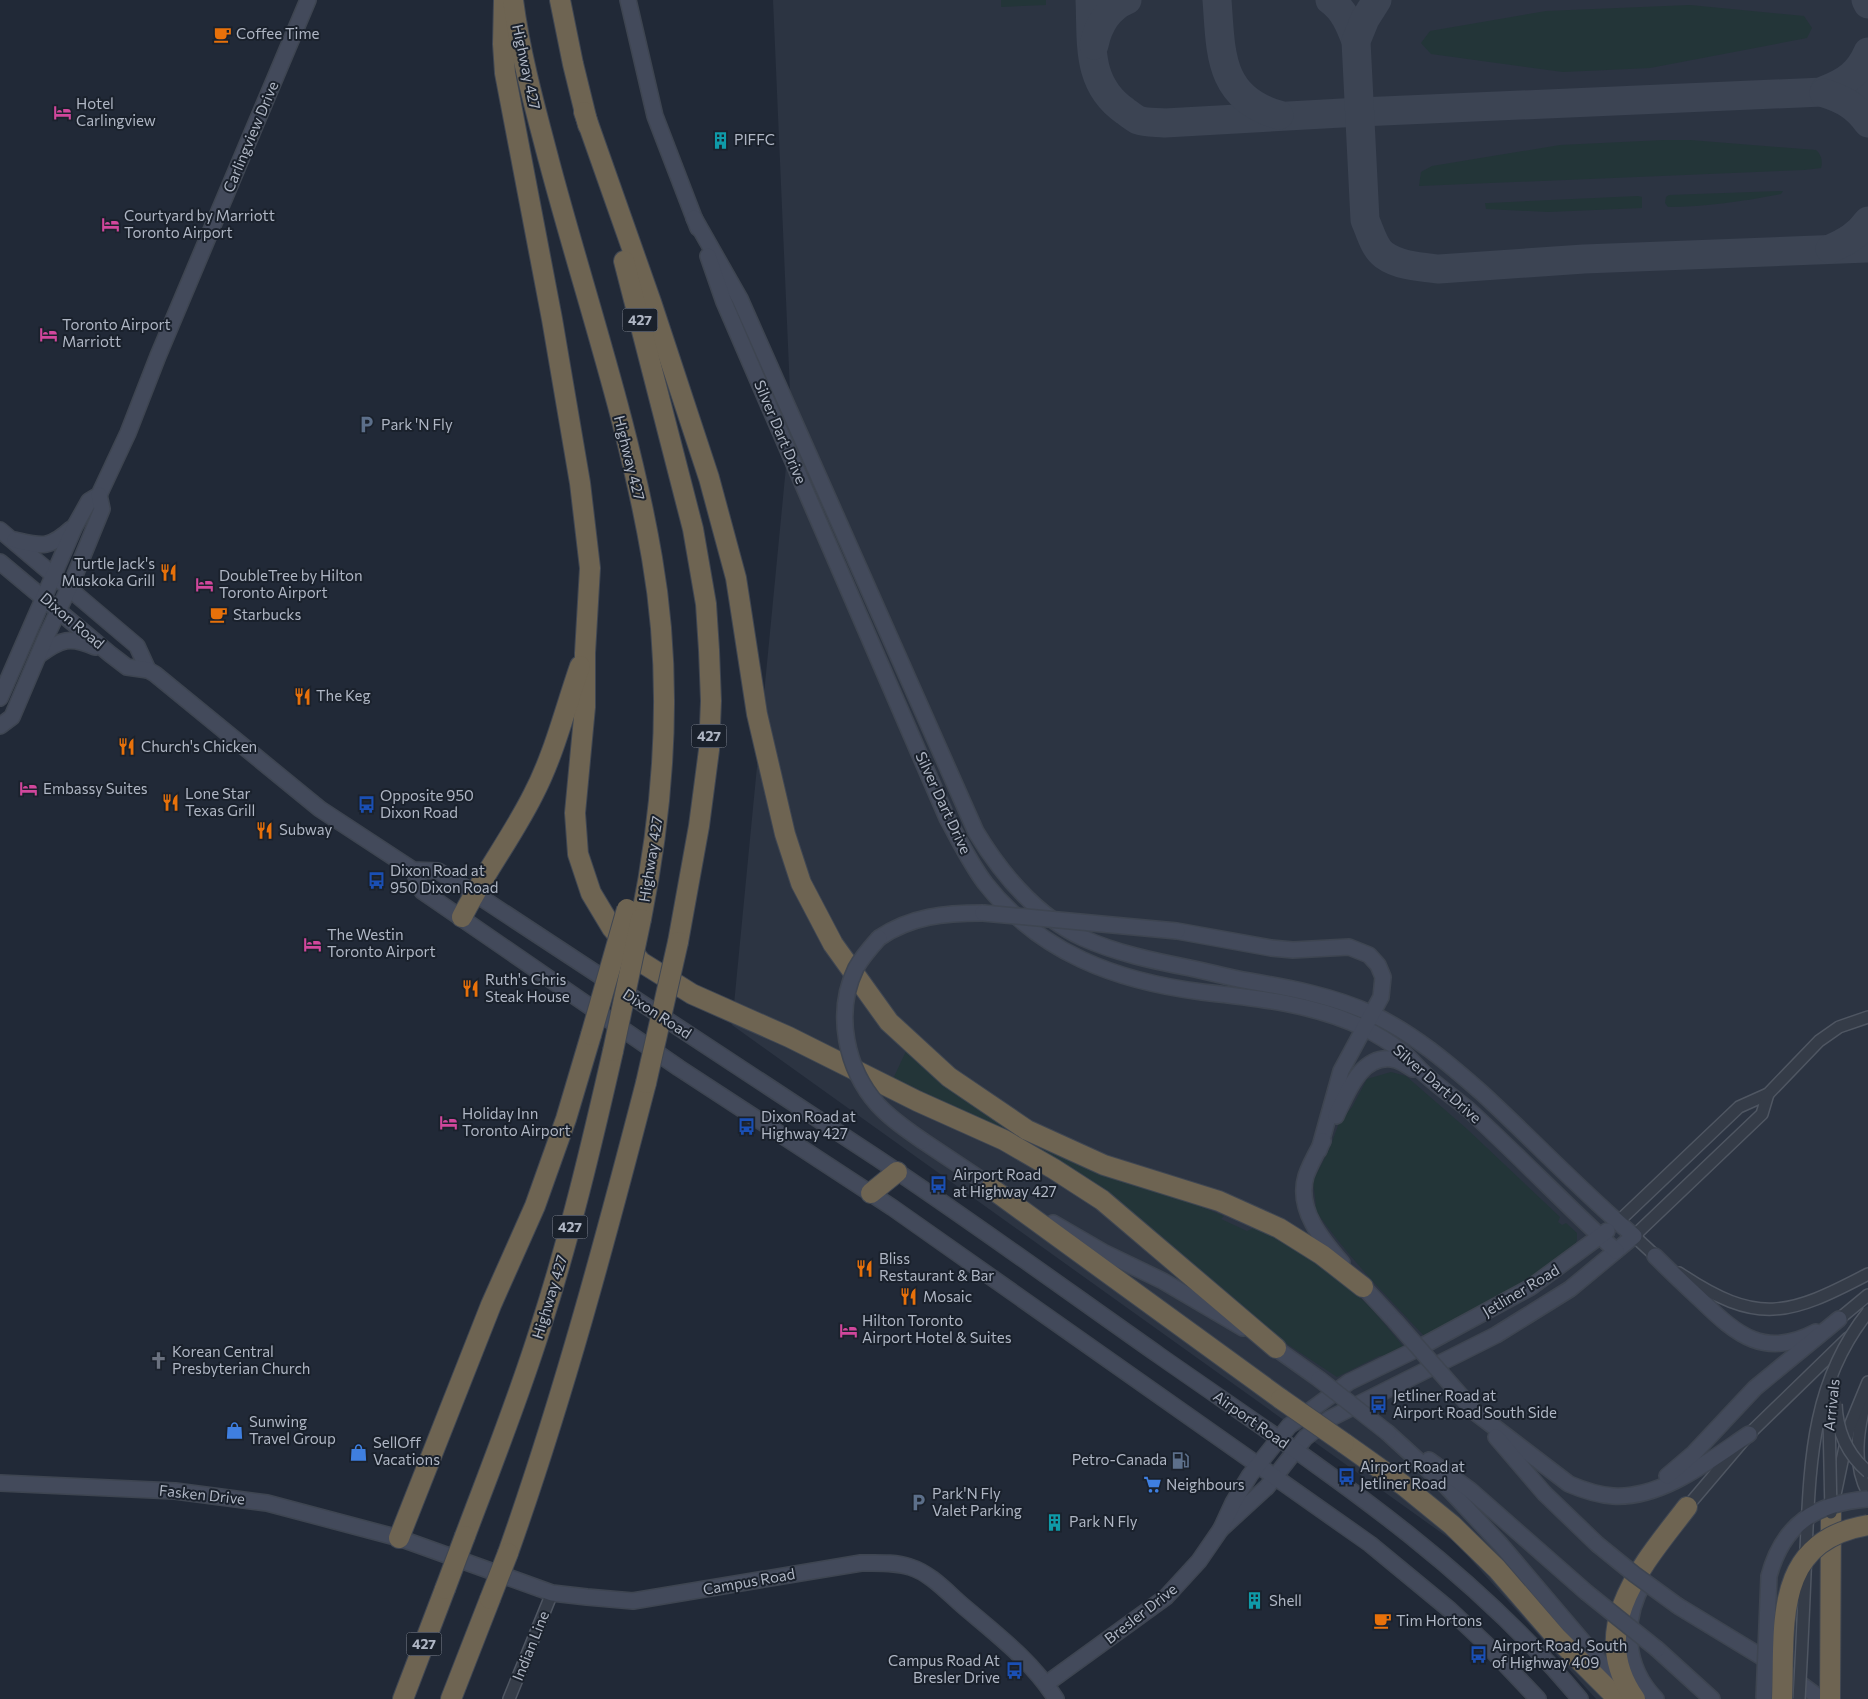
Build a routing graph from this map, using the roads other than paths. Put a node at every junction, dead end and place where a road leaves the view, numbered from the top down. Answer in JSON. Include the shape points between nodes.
{"nodes":[{"id":1,"x":308,"y":0,"type":"edge"},
{"id":2,"x":504,"y":0,"type":"edge"},
{"id":3,"x":513,"y":0,"type":"edge"},
{"id":4,"x":560,"y":0,"type":"edge"},
{"id":5,"x":628,"y":0,"type":"edge"},
{"id":6,"x":584,"y":112,"type":"junction"},
{"id":7,"x":694,"y":218,"type":"junction"},
{"id":8,"x":99,"y":495,"type":"junction"},
{"id":9,"x":75,"y":526,"type":"junction"},
{"id":10,"x":0,"y":530,"type":"edge"},
{"id":11,"x":13,"y":540,"type":"junction"},
{"id":12,"x":0,"y":562,"type":"edge"},
{"id":13,"x":54,"y":575,"type":"junction"},
{"id":14,"x":865,"y":581,"type":"junction"},
{"id":15,"x":68,"y":587,"type":"junction"},
{"id":16,"x":848,"y":588,"type":"junction"},
{"id":17,"x":44,"y":598,"type":"junction"},
{"id":18,"x":58,"y":610,"type":"junction"},
{"id":19,"x":585,"y":653,"type":"junction"},
{"id":20,"x":110,"y":654,"type":"junction"},
{"id":21,"x":38,"y":655,"type":"junction"},
{"id":22,"x":148,"y":670,"type":"junction"},
{"id":23,"x":0,"y":698,"type":"edge"},
{"id":24,"x":0,"y":726,"type":"edge"},
{"id":25,"x":413,"y":870,"type":"junction"},
{"id":26,"x":474,"y":893,"type":"junction"},
{"id":27,"x":634,"y":914,"type":"junction"},
{"id":28,"x":462,"y":917,"type":"junction"},
{"id":29,"x":1372,"y":1014,"type":"junction"},
{"id":30,"x":1868,"y":1017,"type":"edge"},
{"id":31,"x":1364,"y":1028,"type":"junction"},
{"id":32,"x":1426,"y":1075,"type":"junction"},
{"id":33,"x":1768,"y":1094,"type":"junction"},
{"id":34,"x":1319,"y":1150,"type":"junction"},
{"id":35,"x":897,"y":1172,"type":"junction"},
{"id":36,"x":991,"y":1188,"type":"junction"},
{"id":37,"x":871,"y":1194,"type":"junction"},
{"id":38,"x":1618,"y":1222,"type":"junction"},
{"id":39,"x":1634,"y":1236,"type":"junction"},
{"id":40,"x":1601,"y":1237,"type":"junction"},
{"id":41,"x":1616,"y":1251,"type":"junction"},
{"id":42,"x":1655,"y":1256,"type":"junction"},
{"id":43,"x":1868,"y":1274,"type":"edge"},
{"id":44,"x":1363,"y":1287,"type":"junction"},
{"id":45,"x":1531,"y":1287,"type":"junction"},
{"id":46,"x":1868,"y":1295,"type":"edge"},
{"id":47,"x":1544,"y":1306,"type":"junction"},
{"id":48,"x":1868,"y":1306,"type":"edge"},
{"id":49,"x":1868,"y":1312,"type":"edge"},
{"id":50,"x":1868,"y":1318,"type":"edge"},
{"id":51,"x":1839,"y":1319,"type":"junction"},
{"id":52,"x":1852,"y":1335,"type":"junction"},
{"id":53,"x":1276,"y":1348,"type":"junction"},
{"id":54,"x":1868,"y":1382,"type":"edge"},
{"id":55,"x":1868,"y":1391,"type":"edge"},
{"id":56,"x":1476,"y":1413,"type":"junction"},
{"id":57,"x":1388,"y":1433,"type":"junction"},
{"id":58,"x":1748,"y":1434,"type":"junction"},
{"id":59,"x":1278,"y":1439,"type":"junction"},
{"id":60,"x":1295,"y":1451,"type":"junction"},
{"id":61,"x":1258,"y":1464,"type":"junction"},
{"id":62,"x":1868,"y":1472,"type":"edge"},
{"id":63,"x":1275,"y":1476,"type":"junction"},
{"id":64,"x":0,"y":1483,"type":"edge"},
{"id":65,"x":1868,"y":1493,"type":"edge"},
{"id":66,"x":1629,"y":1496,"type":"junction"},
{"id":67,"x":1868,"y":1498,"type":"edge"},
{"id":68,"x":1687,"y":1507,"type":"junction"},
{"id":69,"x":1831,"y":1513,"type":"junction"},
{"id":70,"x":1868,"y":1525,"type":"edge"},
{"id":71,"x":1221,"y":1529,"type":"junction"},
{"id":72,"x":399,"y":1538,"type":"junction"},
{"id":73,"x":552,"y":1594,"type":"junction"},
{"id":74,"x":1609,"y":1672,"type":"junction"},
{"id":75,"x":1046,"y":1684,"type":"junction"},
{"id":76,"x":403,"y":1699,"type":"edge"},
{"id":77,"x":451,"y":1699,"type":"edge"},
{"id":78,"x":509,"y":1699,"type":"edge"},
{"id":79,"x":1056,"y":1699,"type":"edge"},
{"id":80,"x":1538,"y":1699,"type":"edge"},
{"id":81,"x":1580,"y":1699,"type":"edge"},
{"id":82,"x":1618,"y":1699,"type":"edge"},
{"id":83,"x":1627,"y":1699,"type":"edge"},
{"id":84,"x":1631,"y":1699,"type":"edge"},
{"id":85,"x":1635,"y":1699,"type":"edge"},
{"id":86,"x":1656,"y":1699,"type":"edge"},
{"id":87,"x":1712,"y":1699,"type":"edge"},
{"id":88,"x":1764,"y":1699,"type":"edge"},
{"id":89,"x":1782,"y":1699,"type":"edge"},
{"id":90,"x":1800,"y":1699,"type":"edge"},
{"id":91,"x":1821,"y":1699,"type":"edge"},
{"id":92,"x":1830,"y":1699,"type":"edge"}],
"edges":[{"from":1,"to":8,"type":"street","name":"Carlingview Drive","via":[[128,433]]},
{"from":2,"to":19,"type":"highway","via":[[505,73],[580,482],[590,568]]},
{"from":3,"to":27,"type":"highway","name":"Highway 427","number":"427","via":[[539,123],[638,488],[659,611],[664,707],[657,830]]},
{"from":4,"to":6,"type":"highway","number":"427"},
{"from":5,"to":7,"type":"street","name":"Silver Dart Drive","via":[[655,116]]},
{"from":6,"to":44,"type":"highway","via":[[709,478],[736,578],[757,714],[784,834],[801,883],[833,944],[889,1022],[948,1077],[1026,1130],[1104,1166],[1219,1201],[1279,1228],[1322,1255]]},
{"from":6,"to":77,"type":"highway","number":"427","bridge":true,"via":[[694,529],[706,604],[709,750],[678,942],[607,1236],[529,1492]]},
{"from":7,"to":14,"type":"street","name":"Silver Dart Drive","via":[[740,299]]},
{"from":7,"to":16,"type":"street","name":"Silver Dart Drive","via":[[724,302]]},
{"from":8,"to":9,"type":"street","name":"Carlingview Drive","via":[[88,501]]},
{"from":8,"to":15,"type":"street","name":"Carlingview Drive","via":[[102,509]]},
{"from":9,"to":11,"type":"street","via":[[55,542],[43,545]]},
{"from":9,"to":13,"type":"street","name":"Carlingview Drive"},
{"from":10,"to":11,"type":"street","name":"Dixon Road"},
{"from":11,"to":13,"type":"street","name":"Dixon Road"},
{"from":12,"to":17,"type":"street","name":"Dixon Road"},
{"from":13,"to":15,"type":"street","name":"Dixon Road"},
{"from":13,"to":17,"type":"street","name":"Carlingview Drive"},
{"from":14,"to":16,"type":"street"},
{"from":14,"to":29,"type":"street","name":"Silver Dart Drive","via":[[976,832],[1007,878],[1039,909],[1061,926],[1108,948],[1282,987],[1348,1004]]},
{"from":15,"to":18,"type":"street","name":"Carlingview Drive"},
{"from":15,"to":22,"type":"street","name":"Dixon Road","via":[[137,646]]},
{"from":16,"to":31,"type":"street","name":"Silver Dart Drive","via":[[947,818],[984,882],[1021,921],[1067,953],[1134,979],[1302,1007]]},
{"from":17,"to":18,"type":"street","name":"Dixon Road"},
{"from":17,"to":23,"type":"street","name":"Carlingview Drive"},
{"from":18,"to":20,"type":"street","name":"Dixon Road"},
{"from":18,"to":21,"type":"street","name":"Carlingview Drive"},
{"from":19,"to":26,"type":"highway","via":[[550,757],[533,796]]},
{"from":19,"to":53,"type":"highway","via":[[585,707],[575,813],[578,854],[591,893],[612,928],[641,962],[692,994],[789,1036],[1004,1140],[1054,1169],[1102,1200]]},
{"from":20,"to":21,"type":"street","via":[[74,639],[54,644]]},
{"from":20,"to":22,"type":"street","name":"Dixon Road","via":[[127,667]]},
{"from":21,"to":24,"type":"street","name":"Carlingview Drive","via":[[12,717]]},
{"from":22,"to":25,"type":"street","name":"Dixon Road","via":[[320,809]]},
{"from":25,"to":26,"type":"street","name":"Dixon Road","via":[[438,871]]},
{"from":25,"to":28,"type":"street","name":"Dixon Road","via":[[422,891]]},
{"from":26,"to":28,"type":"highway"},
{"from":26,"to":35,"type":"street","name":"Dixon Road"},
{"from":27,"to":72,"type":"highway","bridge":true,"via":[[534,1206]]},
{"from":27,"to":76,"type":"highway","name":"Highway 427","number":"427","bridge":true,"via":[[613,1051],[580,1192],[542,1324]]},
{"from":28,"to":37,"type":"street","name":"Dixon Road","via":[[679,1068]]},
{"from":29,"to":31,"type":"street"},
{"from":29,"to":36,"type":"street","bridge":true,"via":[[1383,990],[1378,964],[1364,952],[1343,947],[1270,948],[1177,931],[983,913],[945,915],[894,927],[866,952],[848,991],[846,1036],[852,1060],[863,1086],[878,1105],[898,1123]]},
{"from":29,"to":38,"type":"street","name":"Silver Dart Drive","via":[[1408,1033],[1455,1069]]},
{"from":30,"to":33,"type":"street","name":"Jetliner Road","via":[[1839,1027],[1819,1041]]},
{"from":31,"to":32,"type":"street","name":"Silver Dart Drive","via":[[1401,1050]]},
{"from":31,"to":34,"type":"street","via":[[1342,1071]]},
{"from":32,"to":34,"type":"street","via":[[1396,1060],[1386,1059],[1367,1066],[1354,1080]]},
{"from":32,"to":40,"type":"street","name":"Silver Dart Drive","via":[[1468,1109]]},
{"from":33,"to":38,"type":"street","name":"Jetliner Road","via":[[1739,1107]]},
{"from":33,"to":39,"type":"street","name":"Jetliner Road","via":[[1762,1114]]},
{"from":34,"to":44,"type":"street","via":[[1306,1177],[1306,1208],[1327,1245]]},
{"from":35,"to":37,"type":"highway"},
{"from":35,"to":59,"type":"street","name":"Airport Road"},
{"from":36,"to":53,"type":"street","via":[[1103,1252],[1163,1281]]},
{"from":36,"to":82,"type":"highway","bridge":true,"via":[[1403,1485],[1452,1525],[1497,1569],[1556,1637]]},
{"from":37,"to":61,"type":"street"},
{"from":38,"to":39,"type":"street","name":"Silver Dart Drive"},
{"from":38,"to":40,"type":"street","name":"Jetliner Road"},
{"from":39,"to":41,"type":"street","name":"Jetliner Road"},
{"from":39,"to":42,"type":"street"},
{"from":40,"to":41,"type":"street","name":"Silver Dart Drive"},
{"from":40,"to":45,"type":"street","name":"Jetliner Road"},
{"from":41,"to":47,"type":"street","name":"Jetliner Road"},
{"from":42,"to":43,"type":"street","via":[[1720,1298],[1748,1308],[1767,1310],[1786,1309],[1810,1301]]},
{"from":42,"to":51,"type":"street","via":[[1723,1321],[1757,1341],[1784,1343],[1798,1340]]},
{"from":44,"to":56,"type":"street","bridge":true},
{"from":45,"to":47,"type":"street"},
{"from":45,"to":59,"type":"street","name":"Jetliner Road","via":[[1350,1382],[1288,1426]]},
{"from":46,"to":51,"type":"street"},
{"from":47,"to":60,"type":"street","name":"Jetliner Road","via":[[1496,1335],[1329,1419],[1305,1438]]},
{"from":48,"to":69,"type":"street","name":"Arrivals","bridge":true,"via":[[1842,1348],[1832,1390],[1829,1436]]},
{"from":49,"to":52,"type":"street","bridge":true},
{"from":50,"to":58,"type":"street"},
{"from":51,"to":66,"type":"street","via":[[1755,1388],[1680,1467]]},
{"from":52,"to":62,"type":"street","bridge":true,"via":[[1838,1378],[1836,1412],[1845,1442]]},
{"from":52,"to":90,"type":"street","bridge":true,"via":[[1825,1389],[1815,1428],[1810,1468]]},
{"from":53,"to":57,"type":"street","bridge":true},
{"from":54,"to":69,"type":"street","bridge":true,"via":[[1849,1428]]},
{"from":55,"to":65,"type":"street","via":[[1858,1456],[1859,1471]]},
{"from":56,"to":66,"type":"street","via":[[1569,1484],[1600,1494]]},
{"from":56,"to":91,"type":"street","bridge":true,"via":[[1544,1493],[1597,1544],[1678,1606],[1775,1665]]},
{"from":57,"to":74,"type":"street","via":[[1446,1486],[1501,1545]]},
{"from":57,"to":87,"type":"street","bridge":true,"via":[[1456,1478]]},
{"from":58,"to":66,"type":"street","via":[[1665,1486]]},
{"from":58,"to":68,"type":"street"},
{"from":59,"to":60,"type":"street","name":"Airport Road"},
{"from":59,"to":61,"type":"street","name":"Jetliner Road"},
{"from":60,"to":63,"type":"street","name":"Jetliner Road"},
{"from":60,"to":81,"type":"street","name":"Airport Road","via":[[1381,1512],[1454,1571],[1515,1628]]},
{"from":61,"to":63,"type":"street"},
{"from":61,"to":71,"type":"street","name":"Bresler Drive"},
{"from":63,"to":71,"type":"street","name":"Bresler Drive"},
{"from":63,"to":80,"type":"street","via":[[1422,1586],[1485,1643]]},
{"from":64,"to":72,"type":"street","name":"Fasken Drive","via":[[175,1491],[258,1501]]},
{"from":67,"to":88,"type":"street","bridge":true,"via":[[1841,1502],[1819,1510],[1805,1519],[1780,1546],[1769,1576]]},
{"from":68,"to":85,"type":"highway","via":[[1638,1573],[1620,1614],[1616,1633],[1618,1663]]},
{"from":68,"to":86,"type":"street","via":[[1639,1590],[1628,1629],[1632,1661],[1646,1688]]},
{"from":69,"to":92,"type":"highway"},
{"from":70,"to":89,"type":"highway","bridge":true,"via":[[1828,1538],[1809,1555],[1793,1580],[1785,1611]]},
{"from":71,"to":75,"type":"street","name":"Bresler Drive","via":[[1199,1561],[1166,1597]]},
{"from":72,"to":73,"type":"street","name":"Campus Road"},
{"from":73,"to":75,"type":"street","name":"Campus Road","via":[[633,1601],[861,1563],[897,1564],[912,1567],[931,1578],[1018,1652]]},
{"from":73,"to":78,"type":"street","name":"Indian Line"},
{"from":74,"to":83,"type":"street"},
{"from":74,"to":84,"type":"street"},
{"from":75,"to":79,"type":"street","name":"Campus Road"}]}
